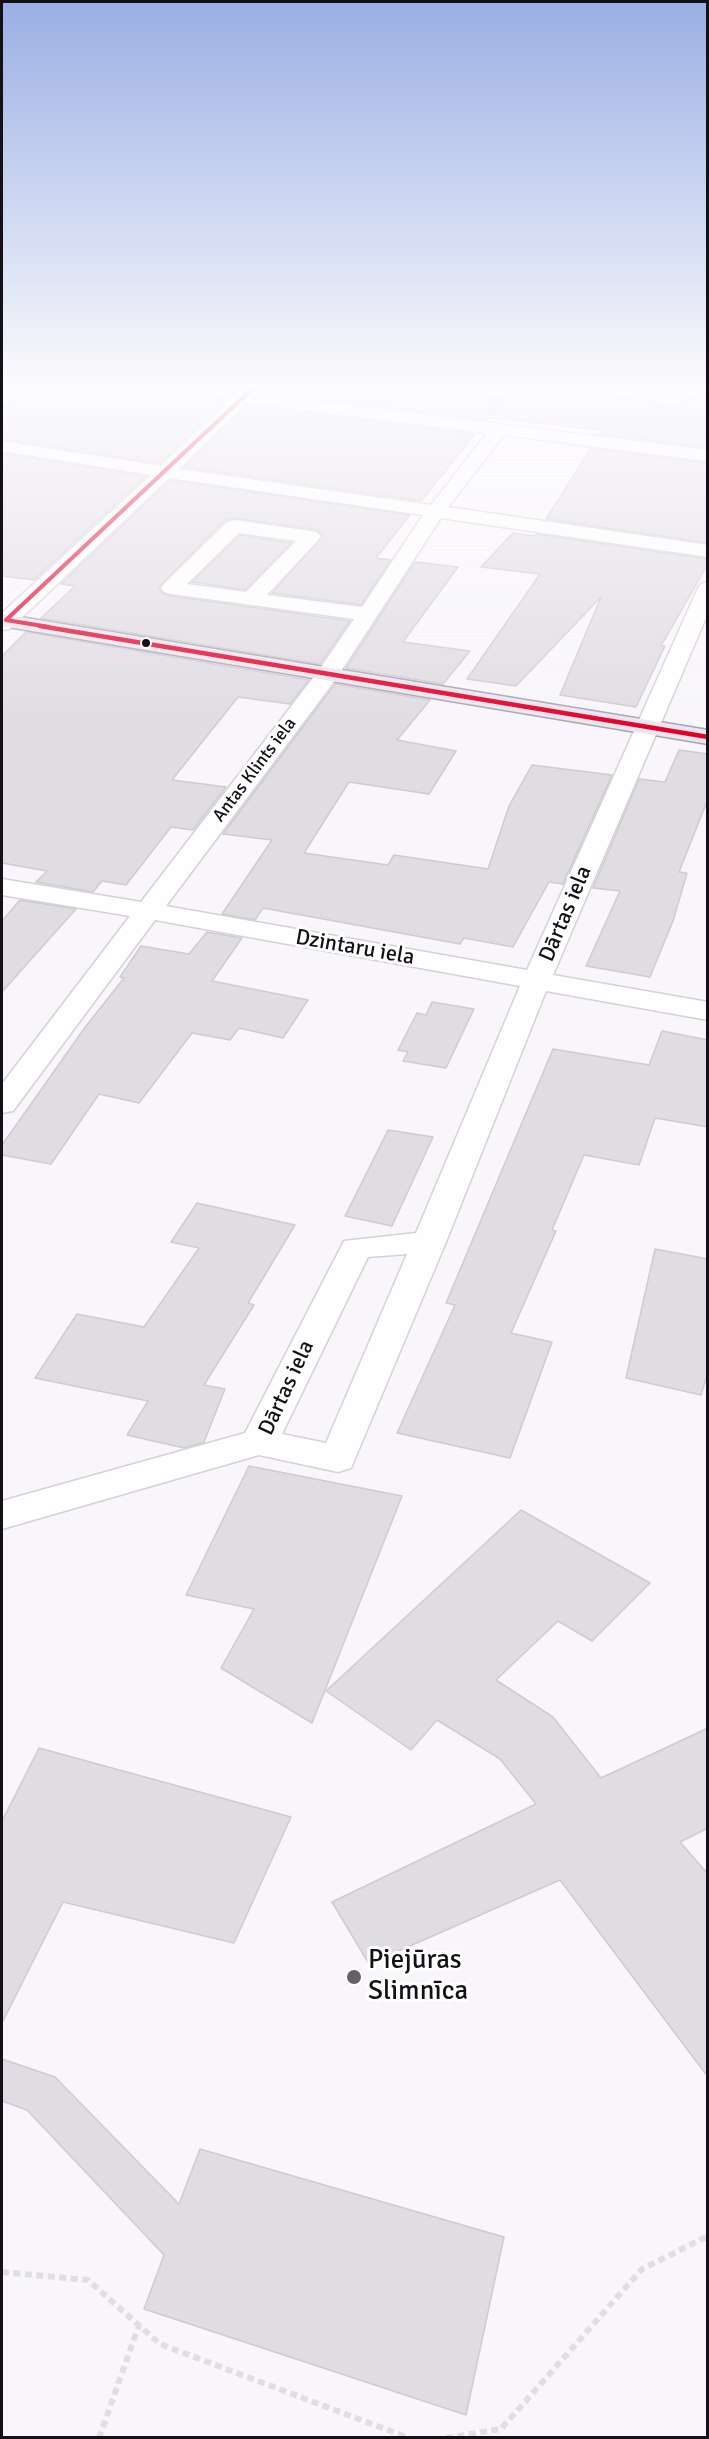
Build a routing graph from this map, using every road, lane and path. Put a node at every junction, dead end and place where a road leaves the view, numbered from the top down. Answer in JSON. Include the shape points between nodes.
{"nodes":[{"id":1,"x":133,"y":502,"type":"edge"},
{"id":2,"x":283,"y":502,"type":"edge"},
{"id":3,"x":368,"y":502,"type":"edge"},
{"id":4,"x":443,"y":502,"type":"edge"},
{"id":5,"x":435,"y":512,"type":"junction"},
{"id":6,"x":251,"y":528,"type":"junction"},
{"id":7,"x":708,"y":551,"type":"edge"},
{"id":8,"x":708,"y":588,"type":"edge"},
{"id":9,"x":251,"y":600,"type":"junction"},
{"id":10,"x":366,"y":614,"type":"junction"},
{"id":11,"x":3,"y":621,"type":"edge"},
{"id":12,"x":328,"y":674,"type":"junction"},
{"id":13,"x":647,"y":727,"type":"junction"},
{"id":14,"x":708,"y":737,"type":"edge"},
{"id":15,"x":2,"y":887,"type":"edge"},
{"id":16,"x":148,"y":911,"type":"junction"},
{"id":17,"x":536,"y":981,"type":"junction"},
{"id":18,"x":708,"y":1011,"type":"edge"},
{"id":19,"x":2,"y":1104,"type":"edge"},
{"id":20,"x":429,"y":1242,"type":"junction"},
{"id":21,"x":259,"y":1442,"type":"junction"},
{"id":22,"x":2,"y":1515,"type":"edge"},
{"id":23,"x":708,"y":2236,"type":"edge"},
{"id":24,"x":2,"y":2272,"type":"edge"},
{"id":25,"x":139,"y":2325,"type":"junction"},
{"id":26,"x":99,"y":2438,"type":"edge"},
{"id":27,"x":409,"y":2438,"type":"edge"},
{"id":28,"x":446,"y":2438,"type":"edge"}],
"edges":[{"from":1,"to":11,"type":"street"},
{"from":2,"to":6,"type":"street"},
{"from":3,"to":5,"type":"street"},
{"from":4,"to":5,"type":"street","name":"Antas Klints iela"},
{"from":5,"to":7,"type":"street"},
{"from":5,"to":10,"type":"street","name":"Antas Klints iela"},
{"from":6,"to":9,"type":"street","via":[[311,537]]},
{"from":6,"to":9,"type":"street","via":[[234,526],[171,588]]},
{"from":8,"to":13,"type":"street","name":"Dārtas iela"},
{"from":9,"to":10,"type":"street"},
{"from":10,"to":12,"type":"street","name":"Antas Klints iela"},
{"from":11,"to":12,"type":"main road"},
{"from":12,"to":13,"type":"main road"},
{"from":12,"to":16,"type":"street","name":"Antas Klints iela"},
{"from":13,"to":14,"type":"main road"},
{"from":13,"to":17,"type":"street","name":"Dārtas iela"},
{"from":15,"to":16,"type":"street","name":"Dzintaru iela"},
{"from":16,"to":17,"type":"street","name":"Dzintaru iela"},
{"from":16,"to":19,"type":"street","name":"Antas Klints iela"},
{"from":17,"to":18,"type":"street","name":"Dzintaru iela"},
{"from":17,"to":20,"type":"street","name":"Dārtas iela"},
{"from":20,"to":21,"type":"street","name":"Dārtas iela","via":[[356,1248]]},
{"from":20,"to":21,"type":"street","name":"Dārtas iela","via":[[338,1458]]},
{"from":21,"to":22,"type":"street"},
{"from":23,"to":28,"type":"path","via":[[642,2269],[501,2429]]},
{"from":24,"to":25,"type":"path","via":[[88,2280]]},
{"from":25,"to":26,"type":"path"},
{"from":25,"to":27,"type":"path","via":[[160,2344]]}]}
